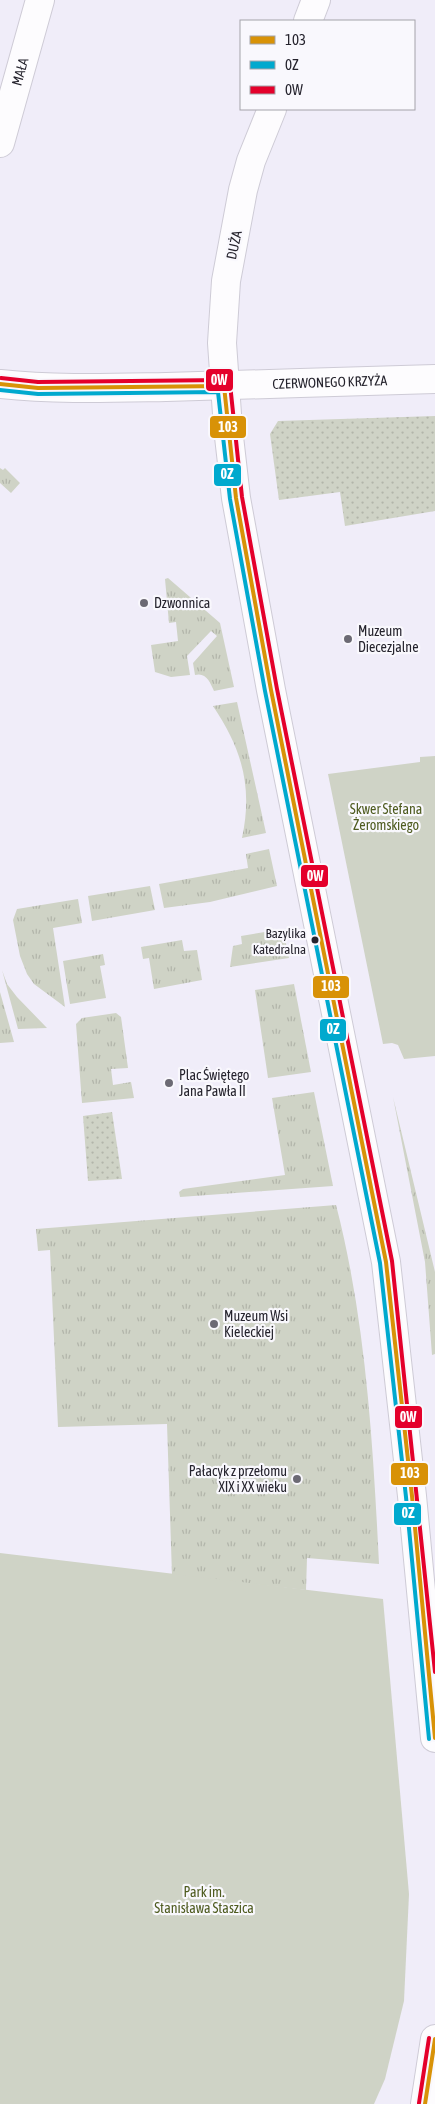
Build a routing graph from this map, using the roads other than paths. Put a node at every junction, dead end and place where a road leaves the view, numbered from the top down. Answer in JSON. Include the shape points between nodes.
{"nodes":[{"id":1,"x":40,"y":0,"type":"edge"},
{"id":2,"x":316,"y":0,"type":"edge"},
{"id":3,"x":308,"y":20,"type":"edge"},
{"id":4,"x":272,"y":110,"type":"edge"},
{"id":5,"x":0,"y":143,"type":"edge"},
{"id":6,"x":435,"y":379,"type":"edge"},
{"id":7,"x":0,"y":384,"type":"edge"},
{"id":8,"x":224,"y":386,"type":"junction"},
{"id":9,"x":435,"y":1738,"type":"edge"},
{"id":10,"x":435,"y":2039,"type":"edge"},
{"id":11,"x":425,"y":2104,"type":"edge"}],
"edges":[{"from":1,"to":5,"type":"street","name":"MAŁA"},
{"from":2,"to":3,"type":"street"},
{"from":4,"to":8,"type":"street","name":"DUŻA","via":[[251,160],[243,190],[226,281],[222,343]]},
{"from":6,"to":8,"type":"street","name":"CZERWONEGO KRZYŻA"},
{"from":7,"to":8,"type":"street","name":"CZERWONEGO KRZYŻA","via":[[38,388]]},
{"from":8,"to":9,"type":"street","name":"DUŻA","via":[[236,498],[271,690],[386,1262]]},
{"from":10,"to":11,"type":"street"}]}
